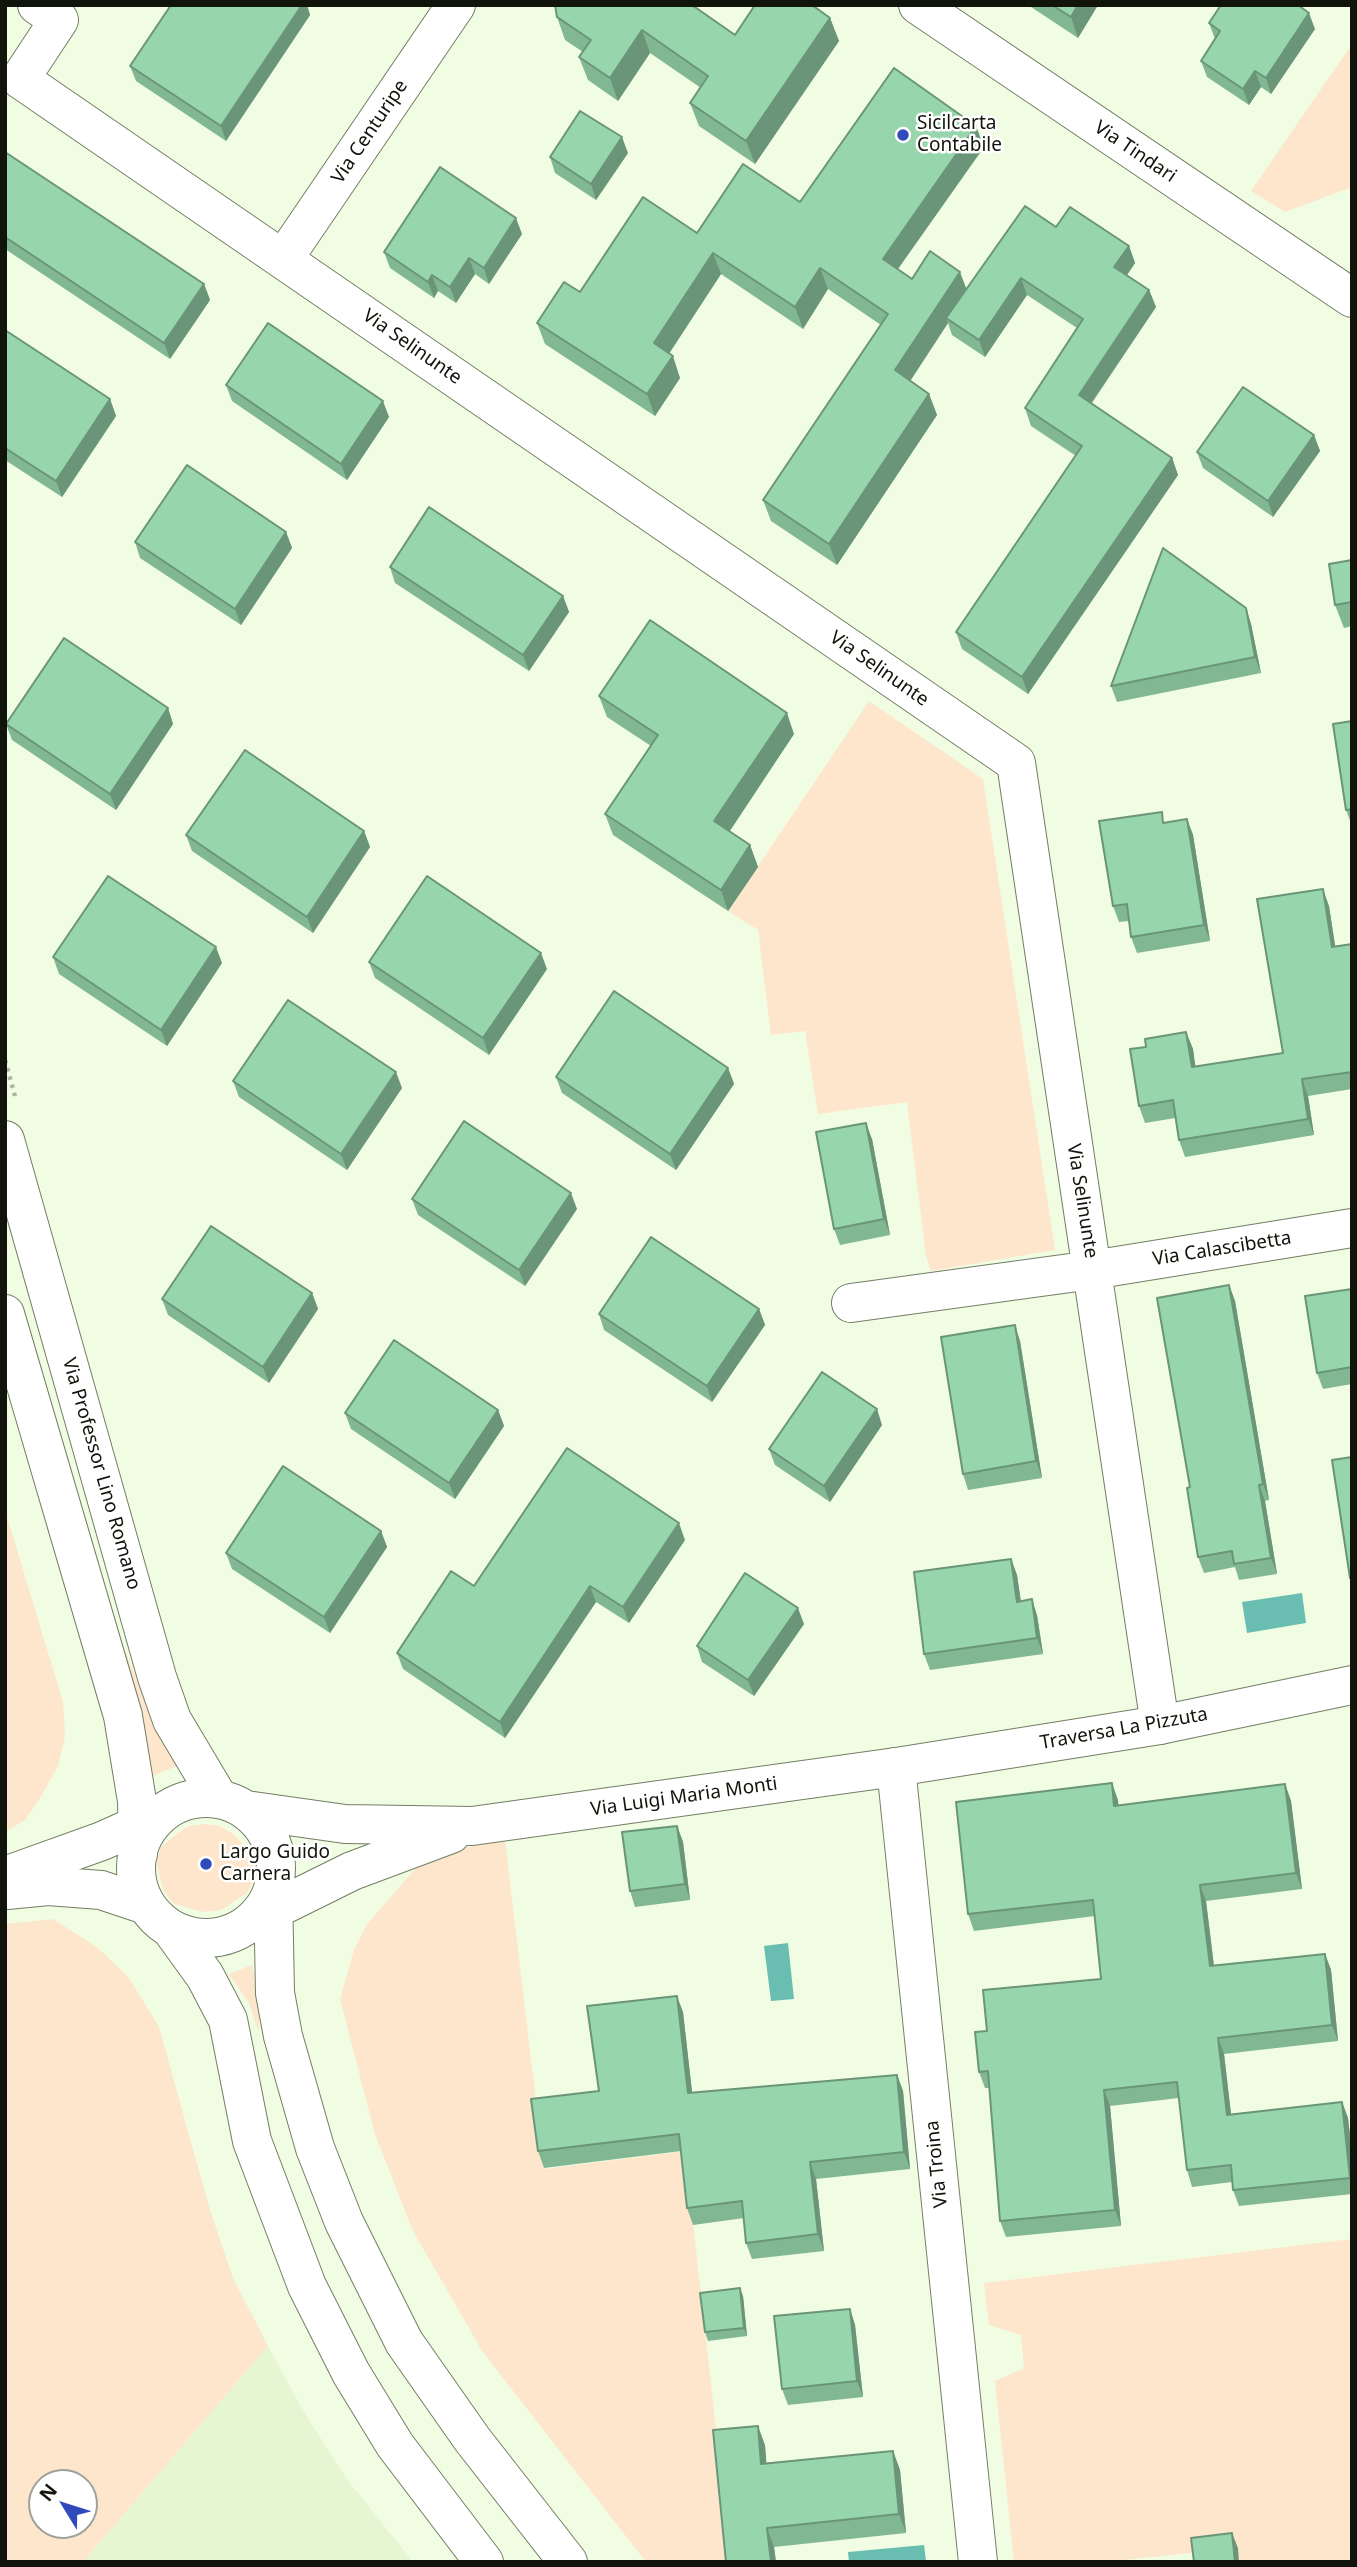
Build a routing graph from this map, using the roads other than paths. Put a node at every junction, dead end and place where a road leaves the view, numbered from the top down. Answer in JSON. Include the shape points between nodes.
{"nodes":[{"id":1,"x":456,"y":5,"type":"edge"},
{"id":2,"x":918,"y":5,"type":"edge"},
{"id":3,"x":55,"y":10,"type":"edge"},
{"id":4,"x":284,"y":258,"type":"junction"},
{"id":5,"x":1352,"y":299,"type":"edge"},
{"id":6,"x":5,"y":1140,"type":"edge"},
{"id":7,"x":1352,"y":1228,"type":"edge"},
{"id":8,"x":1092,"y":1270,"type":"junction"},
{"id":9,"x":851,"y":1303,"type":"dead end"},
{"id":10,"x":5,"y":1314,"type":"edge"},
{"id":11,"x":1352,"y":1685,"type":"edge"},
{"id":12,"x":1160,"y":1725,"type":"junction"},
{"id":13,"x":896,"y":1767,"type":"junction"},
{"id":14,"x":233,"y":1804,"type":"junction"},
{"id":15,"x":472,"y":1826,"type":"junction"},
{"id":16,"x":144,"y":1832,"type":"junction"},
{"id":17,"x":5,"y":1876,"type":"edge"},
{"id":18,"x":5,"y":1890,"type":"edge"},
{"id":19,"x":266,"y":1906,"type":"junction"},
{"id":20,"x":159,"y":1917,"type":"junction"},
{"id":21,"x":484,"y":2562,"type":"edge"},
{"id":22,"x":568,"y":2562,"type":"edge"},
{"id":23,"x":978,"y":2562,"type":"edge"}],
"edges":[{"from":1,"to":4,"type":"street","name":"Via Centuripe"},
{"from":2,"to":5,"type":"street","name":"Via Tindari"},
{"from":3,"to":4,"type":"street","name":"Via Selinunte","via":[[20,79]]},
{"from":4,"to":8,"type":"street","name":"Via Selinunte","via":[[1016,763]]},
{"from":6,"to":14,"type":"street","name":"Via Professor Lino Romano","via":[[157,1677],[172,1720]]},
{"from":7,"to":8,"type":"street","name":"Via Calascibetta"},
{"from":8,"to":9,"type":"street","name":"Via Calascibetta"},
{"from":8,"to":12,"type":"street","name":"Via Selinunte"},
{"from":10,"to":16,"type":"street","via":[[123,1716]]},
{"from":11,"to":12,"type":"street","name":"Traversa La Pizzuta"},
{"from":12,"to":13,"type":"street","name":"Traversa La Pizzuta"},
{"from":13,"to":15,"type":"street","name":"Via Luigi Maria Monti"},
{"from":13,"to":23,"type":"street","name":"Via Troina"},
{"from":14,"to":15,"type":"street","via":[[345,1824]]},
{"from":14,"to":16,"type":"street","via":[[198,1798],[178,1804]]},
{"from":14,"to":19,"type":"street","via":[[269,1837],[275,1854]]},
{"from":15,"to":19,"type":"street"},
{"from":16,"to":17,"type":"street"},
{"from":16,"to":20,"type":"street","via":[[139,1889]]},
{"from":18,"to":20,"type":"street","via":[[48,1886],[102,1890]]},
{"from":19,"to":20,"type":"street","via":[[239,1930],[205,1938]]},
{"from":19,"to":22,"type":"street","via":[[283,2036],[316,2148],[344,2222],[404,2342]]},
{"from":20,"to":21,"type":"street","via":[[205,1976],[228,2020],[253,2141],[307,2286],[395,2445]]}]}
